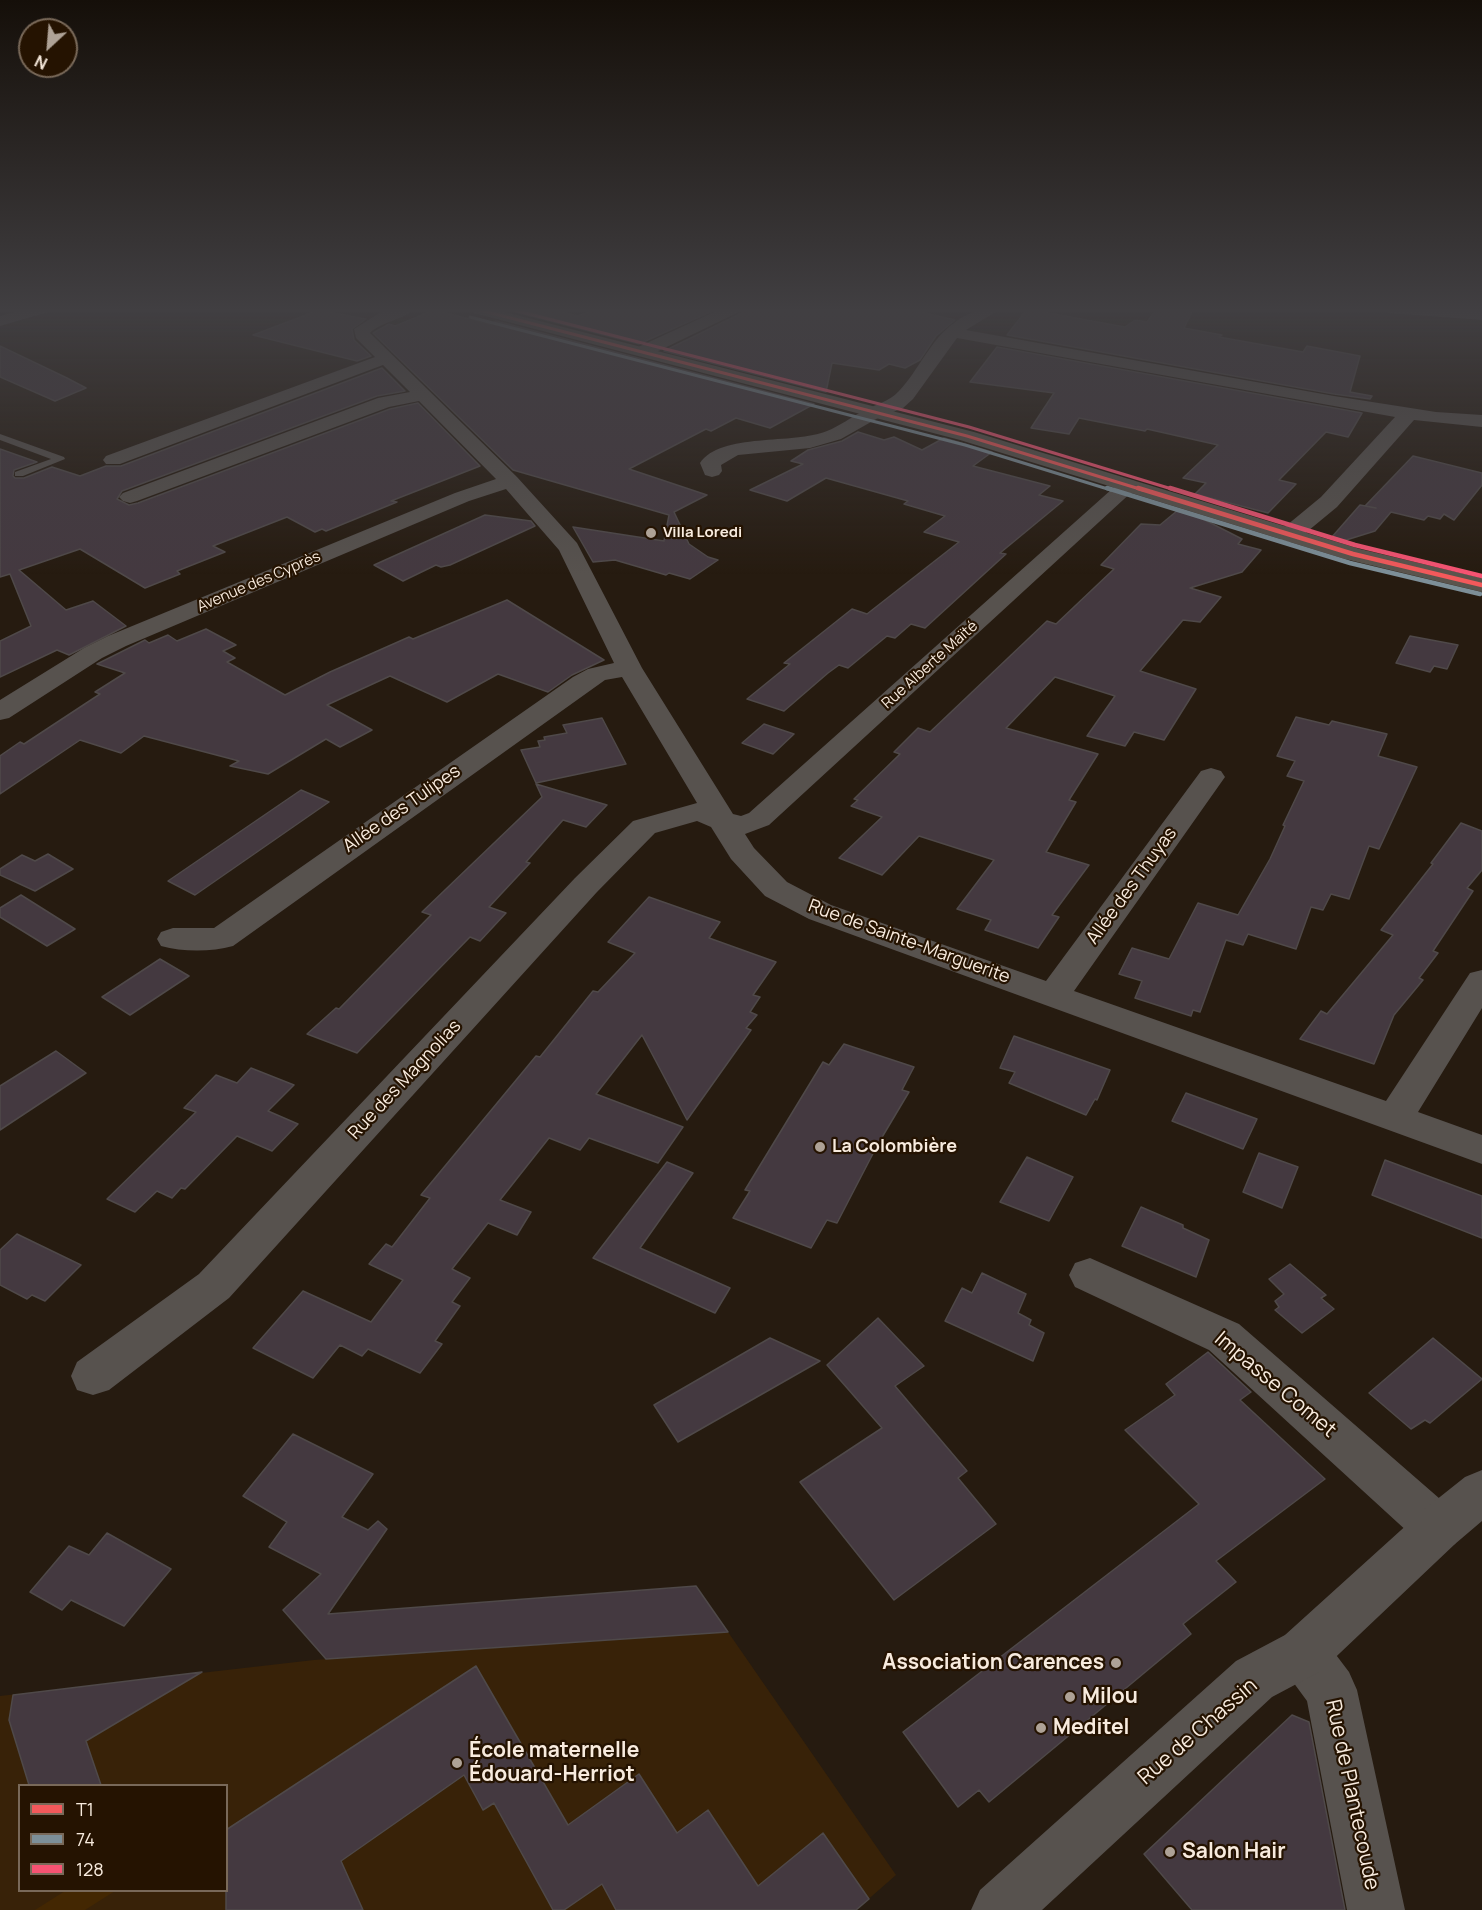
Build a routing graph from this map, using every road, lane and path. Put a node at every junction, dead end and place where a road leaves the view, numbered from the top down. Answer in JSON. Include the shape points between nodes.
{"nodes":[{"id":1,"x":279,"y":397,"type":"edge"},
{"id":2,"x":412,"y":397,"type":"edge"},
{"id":3,"x":426,"y":397,"type":"edge"},
{"id":4,"x":822,"y":397,"type":"edge"},
{"id":5,"x":904,"y":397,"type":"edge"},
{"id":6,"x":1304,"y":397,"type":"edge"},
{"id":7,"x":879,"y":412,"type":"junction"},
{"id":8,"x":1409,"y":414,"type":"junction"},
{"id":9,"x":1482,"y":421,"type":"edge"},
{"id":10,"x":0,"y":438,"type":"edge"},
{"id":11,"x":113,"y":460,"type":"dead end"},
{"id":12,"x":712,"y":471,"type":"dead end"},
{"id":13,"x":19,"y":474,"type":"dead end"},
{"id":14,"x":510,"y":481,"type":"junction"},
{"id":15,"x":1128,"y":485,"type":"junction"},
{"id":16,"x":130,"y":497,"type":"dead end"},
{"id":17,"x":1289,"y":536,"type":"junction"},
{"id":18,"x":1482,"y":585,"type":"edge"},
{"id":19,"x":630,"y":668,"type":"junction"},
{"id":20,"x":6,"y":703,"type":"edge"},
{"id":21,"x":1211,"y":777,"type":"dead end"},
{"id":22,"x":723,"y":821,"type":"junction"},
{"id":23,"x":173,"y":939,"type":"dead end"},
{"id":24,"x":1482,"y":981,"type":"edge"},
{"id":25,"x":1053,"y":995,"type":"junction"},
{"id":26,"x":1395,"y":1118,"type":"junction"},
{"id":27,"x":1482,"y":1150,"type":"edge"},
{"id":28,"x":1090,"y":1275,"type":"dead end"},
{"id":29,"x":93,"y":1376,"type":"dead end"},
{"id":30,"x":1482,"y":1492,"type":"edge"},
{"id":31,"x":1438,"y":1528,"type":"junction"},
{"id":32,"x":1303,"y":1653,"type":"junction"},
{"id":33,"x":1000,"y":1910,"type":"edge"},
{"id":34,"x":1376,"y":1910,"type":"edge"}],
"edges":[{"from":1,"to":11,"type":"street"},
{"from":2,"to":16,"type":"street","via":[[385,402]]},
{"from":3,"to":14,"type":"street","name":"Rue de Sainte-Marguerite"},
{"from":4,"to":7,"type":"main road"},
{"from":5,"to":7,"type":"street"},
{"from":6,"to":8,"type":"street"},
{"from":7,"to":12,"type":"street","via":[[834,435],[810,442],[734,450],[710,463]]},
{"from":7,"to":15,"type":"main road"},
{"from":8,"to":9,"type":"street"},
{"from":8,"to":17,"type":"street","via":[[1329,502]]},
{"from":10,"to":13,"type":"lane","via":[[60,459]]},
{"from":14,"to":19,"type":"street","name":"Rue de Sainte-Marguerite","via":[[569,548]]},
{"from":14,"to":20,"type":"street","name":"Avenue des Cyprès","via":[[462,497],[117,641]]},
{"from":15,"to":17,"type":"main road"},
{"from":15,"to":22,"type":"street","name":"Rue Alberte Maïté","via":[[759,819],[744,825]]},
{"from":17,"to":18,"type":"main road"},
{"from":19,"to":22,"type":"street","name":"Rue de Sainte-Marguerite"},
{"from":19,"to":23,"type":"street","name":"Allée des Tulipes","via":[[597,674],[582,683],[221,939]]},
{"from":21,"to":25,"type":"street","name":"Allée des Thuyas"},
{"from":22,"to":25,"type":"street","name":"Rue de Sainte-Marguerite","via":[[742,853],[776,888],[820,912]]},
{"from":22,"to":29,"type":"street","name":"Rue des Magnolias","via":[[699,811],[644,827],[214,1286]]},
{"from":24,"to":26,"type":"street"},
{"from":25,"to":26,"type":"street","name":"Rue de Sainte-Marguerite"},
{"from":26,"to":27,"type":"street","name":"Rue de Sainte-Marguerite"},
{"from":28,"to":31,"type":"street","name":"Impasse Comet","via":[[1224,1337]]},
{"from":30,"to":31,"type":"street","name":"Rue de Chassin"},
{"from":31,"to":32,"type":"street","name":"Rue de Chassin"},
{"from":32,"to":33,"type":"street","name":"Rue de Chassin","via":[[1254,1679]]},
{"from":32,"to":34,"type":"street","name":"Rue de Plantecoude","via":[[1331,1690]]}]}
